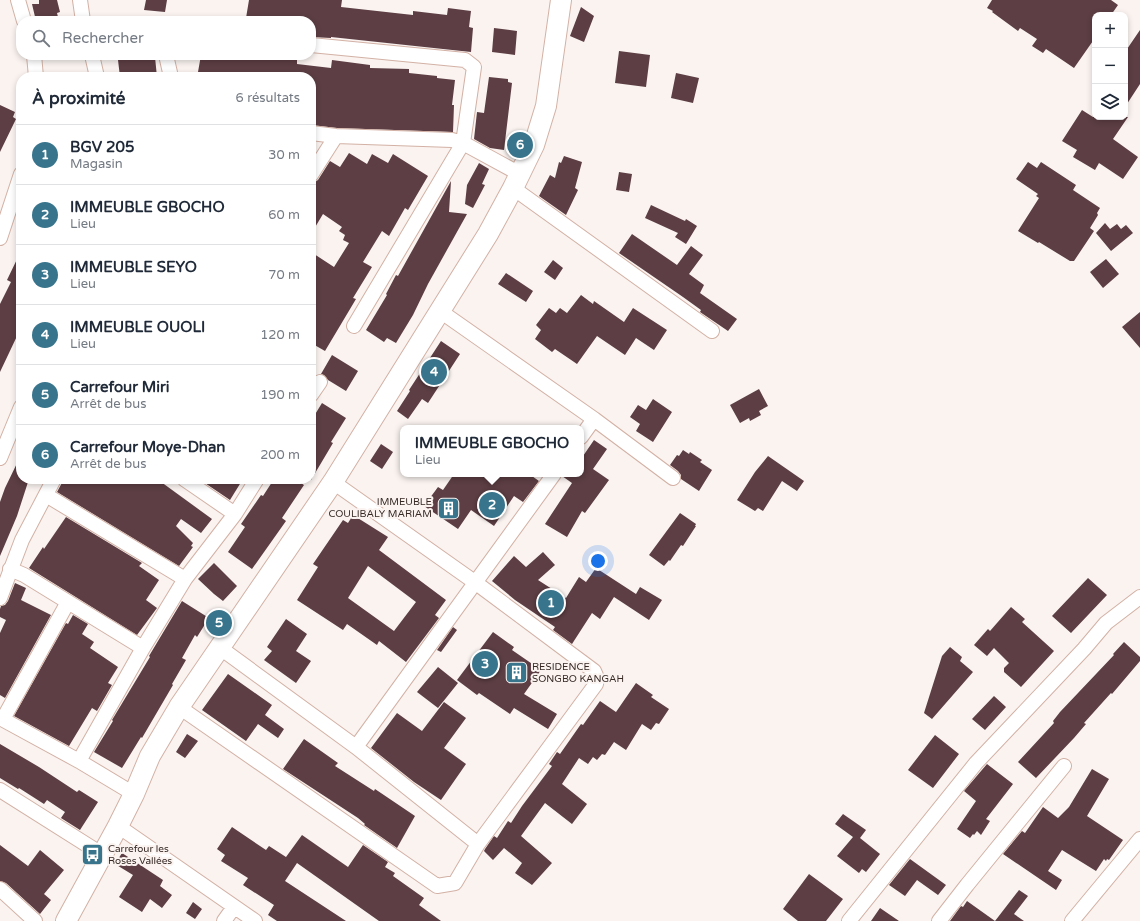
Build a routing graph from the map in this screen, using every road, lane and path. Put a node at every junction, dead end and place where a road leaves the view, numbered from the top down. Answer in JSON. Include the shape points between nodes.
{"nodes":[{"id":1,"x":18,"y":0,"type":"edge"},
{"id":2,"x":80,"y":0,"type":"edge"},
{"id":3,"x":562,"y":0,"type":"edge"},
{"id":4,"x":23,"y":16,"type":"edge"},
{"id":5,"x":82,"y":16,"type":"edge"},
{"id":6,"x":316,"y":45,"type":"edge"},
{"id":7,"x":34,"y":60,"type":"edge"},
{"id":8,"x":93,"y":60,"type":"edge"},
{"id":9,"x":167,"y":60,"type":"edge"},
{"id":10,"x":36,"y":72,"type":"edge"},
{"id":11,"x":96,"y":72,"type":"edge"},
{"id":12,"x":170,"y":72,"type":"edge"},
{"id":13,"x":316,"y":134,"type":"edge"},
{"id":14,"x":336,"y":136,"type":"junction"},
{"id":15,"x":463,"y":143,"type":"junction"},
{"id":16,"x":316,"y":168,"type":"edge"},
{"id":17,"x":517,"y":181,"type":"junction"},
{"id":18,"x":16,"y":189,"type":"edge"},
{"id":19,"x":0,"y":238,"type":"edge"},
{"id":20,"x":440,"y":311,"type":"junction"},
{"id":21,"x":354,"y":326,"type":"dead end"},
{"id":22,"x":712,"y":331,"type":"dead end"},
{"id":23,"x":320,"y":382,"type":"dead end"},
{"id":24,"x":316,"y":388,"type":"edge"},
{"id":25,"x":16,"y":419,"type":"edge"},
{"id":26,"x":594,"y":419,"type":"junction"},
{"id":27,"x":584,"y":433,"type":"edge"},
{"id":28,"x":0,"y":458,"type":"edge"},
{"id":29,"x":552,"y":477,"type":"edge"},
{"id":30,"x":673,"y":478,"type":"dead end"},
{"id":31,"x":332,"y":482,"type":"junction"},
{"id":32,"x":52,"y":484,"type":"edge"},
{"id":33,"x":191,"y":484,"type":"edge"},
{"id":34,"x":254,"y":484,"type":"edge"},
{"id":35,"x":46,"y":495,"type":"junction"},
{"id":36,"x":235,"y":514,"type":"junction"},
{"id":37,"x":10,"y":569,"type":"junction"},
{"id":38,"x":185,"y":579,"type":"junction"},
{"id":39,"x":476,"y":583,"type":"junction"},
{"id":40,"x":1140,"y":597,"type":"edge"},
{"id":41,"x":0,"y":598,"type":"edge"},
{"id":42,"x":68,"y":602,"type":"junction"},
{"id":43,"x":219,"y":647,"type":"junction"},
{"id":44,"x":143,"y":648,"type":"junction"},
{"id":45,"x":179,"y":706,"type":"junction"},
{"id":46,"x":2,"y":718,"type":"edge"},
{"id":47,"x":356,"y":747,"type":"junction"},
{"id":48,"x":79,"y":761,"type":"junction"},
{"id":49,"x":1064,"y":766,"type":"dead end"},
{"id":50,"x":0,"y":790,"type":"edge"},
{"id":51,"x":134,"y":794,"type":"junction"},
{"id":52,"x":118,"y":826,"type":"junction"},
{"id":53,"x":1140,"y":839,"type":"edge"},
{"id":54,"x":478,"y":844,"type":"junction"},
{"id":55,"x":103,"y":855,"type":"junction"},
{"id":56,"x":0,"y":889,"type":"edge"},
{"id":57,"x":234,"y":907,"type":"junction"},
{"id":58,"x":35,"y":921,"type":"edge"},
{"id":59,"x":66,"y":921,"type":"edge"},
{"id":60,"x":224,"y":921,"type":"edge"},
{"id":61,"x":255,"y":921,"type":"edge"},
{"id":62,"x":849,"y":921,"type":"edge"},
{"id":63,"x":940,"y":921,"type":"edge"},
{"id":64,"x":1072,"y":921,"type":"edge"}],
"edges":[{"from":1,"to":4,"type":"street"},
{"from":2,"to":5,"type":"street"},
{"from":3,"to":17,"type":"street","via":[[546,106],[534,146]]},
{"from":6,"to":15,"type":"street","via":[[464,60],[474,68]]},
{"from":7,"to":10,"type":"street"},
{"from":8,"to":11,"type":"street"},
{"from":9,"to":12,"type":"street"},
{"from":13,"to":14,"type":"street"},
{"from":14,"to":15,"type":"street","via":[[452,140]]},
{"from":14,"to":16,"type":"street"},
{"from":15,"to":17,"type":"street"},
{"from":15,"to":21,"type":"street"},
{"from":17,"to":20,"type":"street","via":[[488,234]]},
{"from":17,"to":22,"type":"street"},
{"from":18,"to":19,"type":"street"},
{"from":20,"to":26,"type":"street"},
{"from":20,"to":31,"type":"street"},
{"from":23,"to":24,"type":"street"},
{"from":25,"to":28,"type":"street"},
{"from":26,"to":27,"type":"street"},
{"from":26,"to":30,"type":"street"},
{"from":29,"to":39,"type":"street"},
{"from":31,"to":39,"type":"street"},
{"from":31,"to":43,"type":"street"},
{"from":32,"to":35,"type":"street"},
{"from":33,"to":36,"type":"street"},
{"from":34,"to":36,"type":"street"},
{"from":35,"to":37,"type":"street"},
{"from":35,"to":38,"type":"street"},
{"from":36,"to":38,"type":"street"},
{"from":37,"to":41,"type":"street"},
{"from":37,"to":42,"type":"street"},
{"from":38,"to":44,"type":"street"},
{"from":39,"to":47,"type":"street"},
{"from":39,"to":54,"type":"street","via":[[594,671],[597,678],[596,684]]},
{"from":40,"to":62,"type":"street","via":[[1106,623],[976,763]]},
{"from":42,"to":44,"type":"street"},
{"from":42,"to":46,"type":"street"},
{"from":43,"to":45,"type":"street"},
{"from":43,"to":47,"type":"street"},
{"from":44,"to":48,"type":"street"},
{"from":45,"to":51,"type":"street","via":[[150,756]]},
{"from":45,"to":54,"type":"street","via":[[437,886],[455,883]]},
{"from":46,"to":48,"type":"street"},
{"from":47,"to":54,"type":"street"},
{"from":48,"to":51,"type":"street"},
{"from":49,"to":63,"type":"street"},
{"from":50,"to":55,"type":"street"},
{"from":51,"to":52,"type":"street"},
{"from":52,"to":55,"type":"street"},
{"from":52,"to":57,"type":"street"},
{"from":53,"to":64,"type":"street"},
{"from":55,"to":59,"type":"street"},
{"from":56,"to":58,"type":"street"},
{"from":57,"to":60,"type":"street"},
{"from":57,"to":61,"type":"street"}]}
